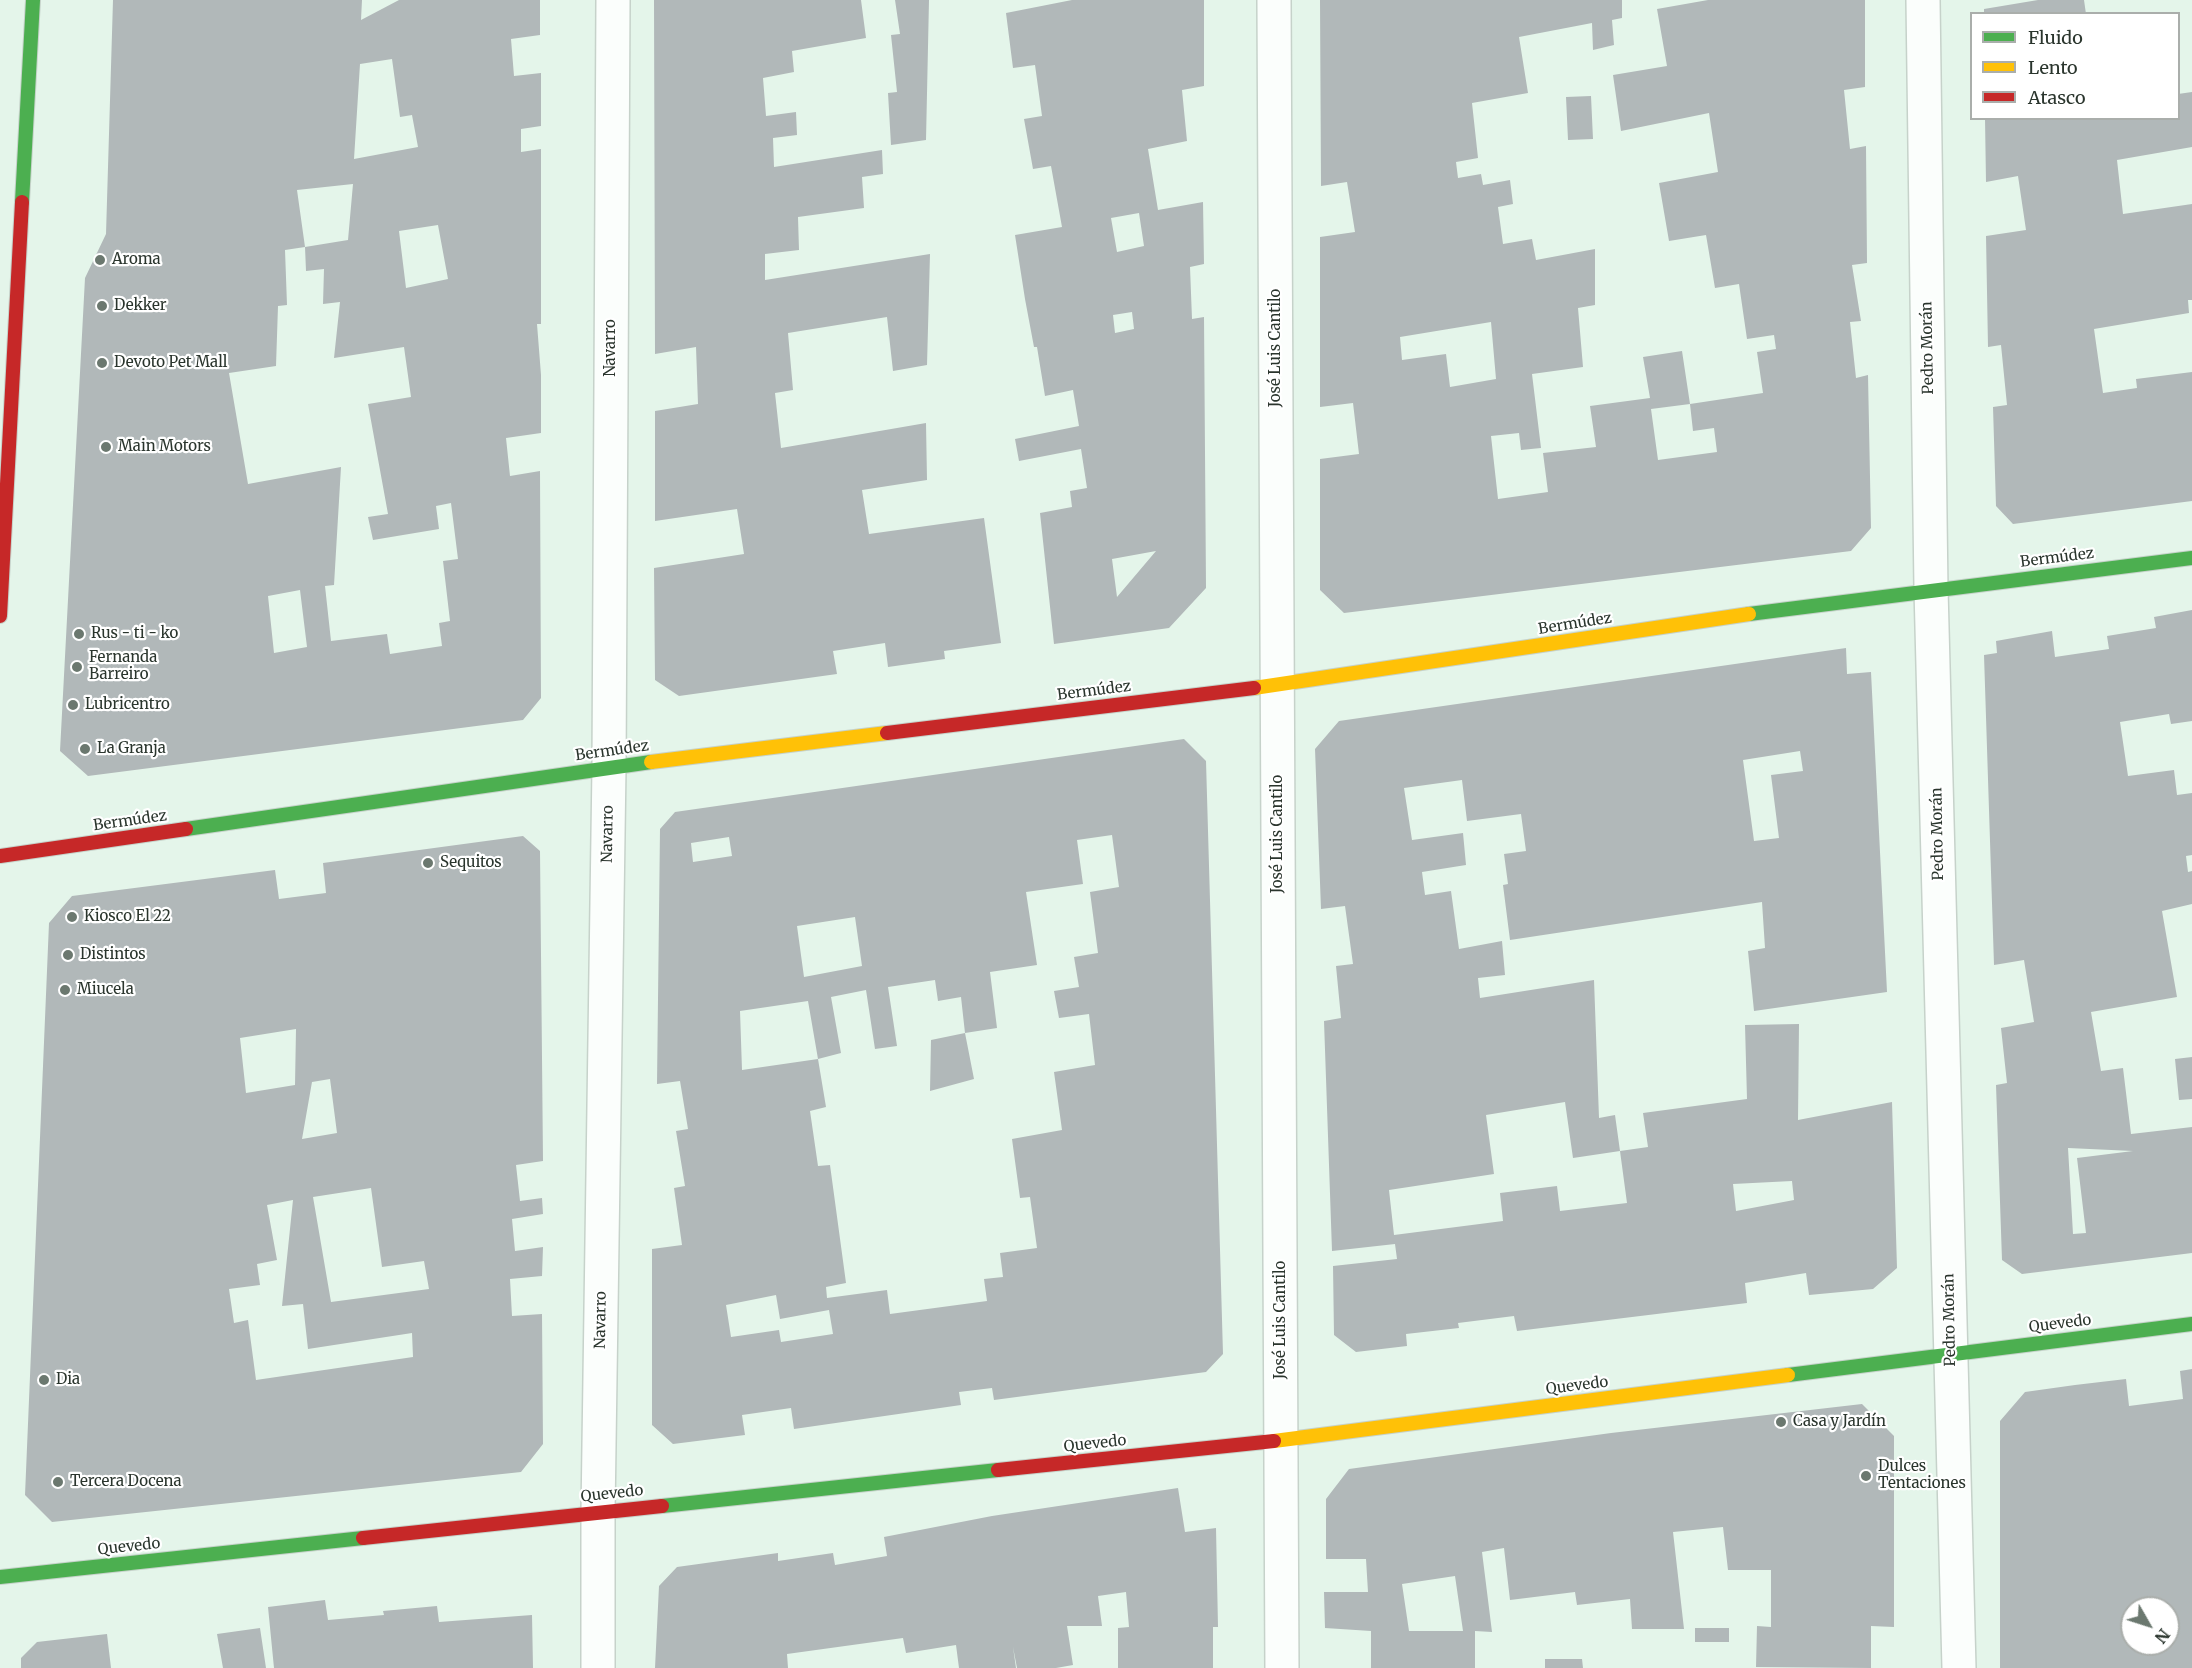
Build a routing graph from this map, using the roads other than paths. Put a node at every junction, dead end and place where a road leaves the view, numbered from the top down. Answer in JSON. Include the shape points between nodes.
{"nodes":[{"id":1,"x":33,"y":0,"type":"edge"},
{"id":2,"x":613,"y":0,"type":"edge"},
{"id":3,"x":1274,"y":0,"type":"edge"},
{"id":4,"x":1923,"y":0,"type":"edge"},
{"id":5,"x":2192,"y":558,"type":"edge"},
{"id":6,"x":1931,"y":589,"type":"junction"},
{"id":7,"x":0,"y":615,"type":"edge"},
{"id":8,"x":1277,"y":685,"type":"junction"},
{"id":9,"x":609,"y":767,"type":"junction"},
{"id":10,"x":0,"y":856,"type":"edge"},
{"id":11,"x":2192,"y":1324,"type":"edge"},
{"id":12,"x":1951,"y":1354,"type":"junction"},
{"id":13,"x":1282,"y":1440,"type":"junction"},
{"id":14,"x":598,"y":1512,"type":"junction"},
{"id":15,"x":0,"y":1577,"type":"edge"},
{"id":16,"x":598,"y":1668,"type":"edge"},
{"id":17,"x":1282,"y":1668,"type":"edge"},
{"id":18,"x":1959,"y":1668,"type":"edge"}],
"edges":[{"from":1,"to":7,"type":"street"},
{"from":2,"to":9,"type":"street","name":"Navarro"},
{"from":3,"to":8,"type":"street","name":"José Luis Cantilo"},
{"from":4,"to":6,"type":"street","name":"Pedro Morán"},
{"from":5,"to":6,"type":"street","name":"Bermúdez"},
{"from":6,"to":8,"type":"street","name":"Bermúdez"},
{"from":6,"to":12,"type":"street","name":"Pedro Morán"},
{"from":8,"to":9,"type":"street","name":"Bermúdez"},
{"from":8,"to":13,"type":"street","name":"José Luis Cantilo"},
{"from":9,"to":10,"type":"street","name":"Bermúdez"},
{"from":9,"to":14,"type":"street","name":"Navarro"},
{"from":11,"to":12,"type":"street","name":"Quevedo"},
{"from":12,"to":13,"type":"street","name":"Quevedo"},
{"from":12,"to":18,"type":"street","name":"Pedro Morán"},
{"from":13,"to":14,"type":"street","name":"Quevedo"},
{"from":13,"to":17,"type":"street","name":"José Luis Cantilo"},
{"from":14,"to":15,"type":"street","name":"Quevedo"},
{"from":14,"to":16,"type":"street","name":"Navarro"}]}
